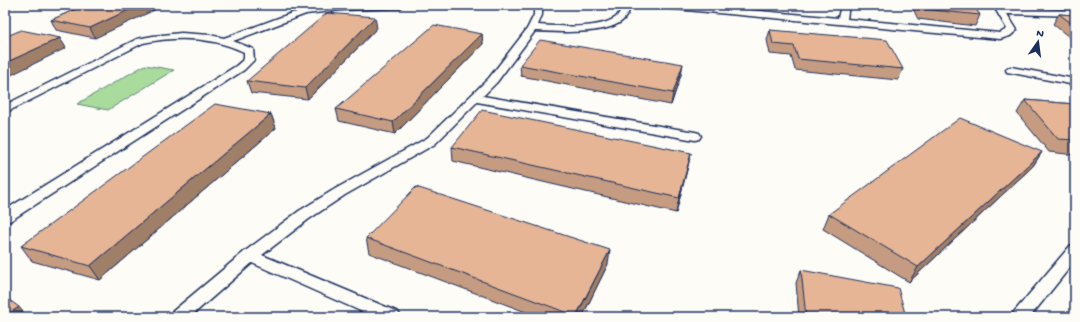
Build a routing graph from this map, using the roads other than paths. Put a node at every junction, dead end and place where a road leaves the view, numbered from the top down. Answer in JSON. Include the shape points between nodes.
{"nodes":[{"id":1,"x":400,"y":5,"type":"edge"},
{"id":2,"x":538,"y":5,"type":"edge"},
{"id":3,"x":628,"y":5,"type":"edge"},
{"id":4,"x":664,"y":5,"type":"edge"},
{"id":5,"x":845,"y":5,"type":"edge"},
{"id":6,"x":1046,"y":5,"type":"edge"},
{"id":7,"x":999,"y":8,"type":"edge"},
{"id":8,"x":1074,"y":13,"type":"edge"},
{"id":9,"x":842,"y":21,"type":"junction"},
{"id":10,"x":532,"y":28,"type":"junction"},
{"id":11,"x":225,"y":41,"type":"junction"},
{"id":12,"x":1011,"y":70,"type":"dead end"},
{"id":13,"x":1075,"y":82,"type":"edge"},
{"id":14,"x":475,"y":98,"type":"junction"},
{"id":15,"x":5,"y":109,"type":"edge"},
{"id":16,"x":695,"y":136,"type":"dead end"},
{"id":17,"x":5,"y":216,"type":"edge"},
{"id":18,"x":1075,"y":250,"type":"edge"},
{"id":19,"x":250,"y":256,"type":"junction"},
{"id":20,"x":178,"y":317,"type":"edge"},
{"id":21,"x":392,"y":317,"type":"edge"},
{"id":22,"x":1020,"y":317,"type":"edge"}],
"edges":[{"from":1,"to":11,"type":"lane","via":[[341,7],[307,12]]},
{"from":2,"to":10,"type":"lane","via":[[538,15]]},
{"from":3,"to":10,"type":"lane","via":[[619,19],[598,26],[566,30]]},
{"from":4,"to":9,"type":"lane"},
{"from":5,"to":9,"type":"lane"},
{"from":6,"to":8,"type":"lane"},
{"from":7,"to":8,"type":"lane"},
{"from":7,"to":9,"type":"lane","via":[[1012,30],[1000,36]]},
{"from":10,"to":14,"type":"lane","via":[[493,80]]},
{"from":11,"to":15,"type":"lane","via":[[189,36],[167,36],[140,41]]},
{"from":11,"to":17,"type":"lane","via":[[248,51],[249,60]]},
{"from":12,"to":13,"type":"lane"},
{"from":14,"to":16,"type":"lane"},
{"from":14,"to":19,"type":"lane","via":[[431,142],[340,192],[304,215]]},
{"from":18,"to":22,"type":"lane"},
{"from":19,"to":20,"type":"lane"},
{"from":19,"to":21,"type":"lane"}]}
